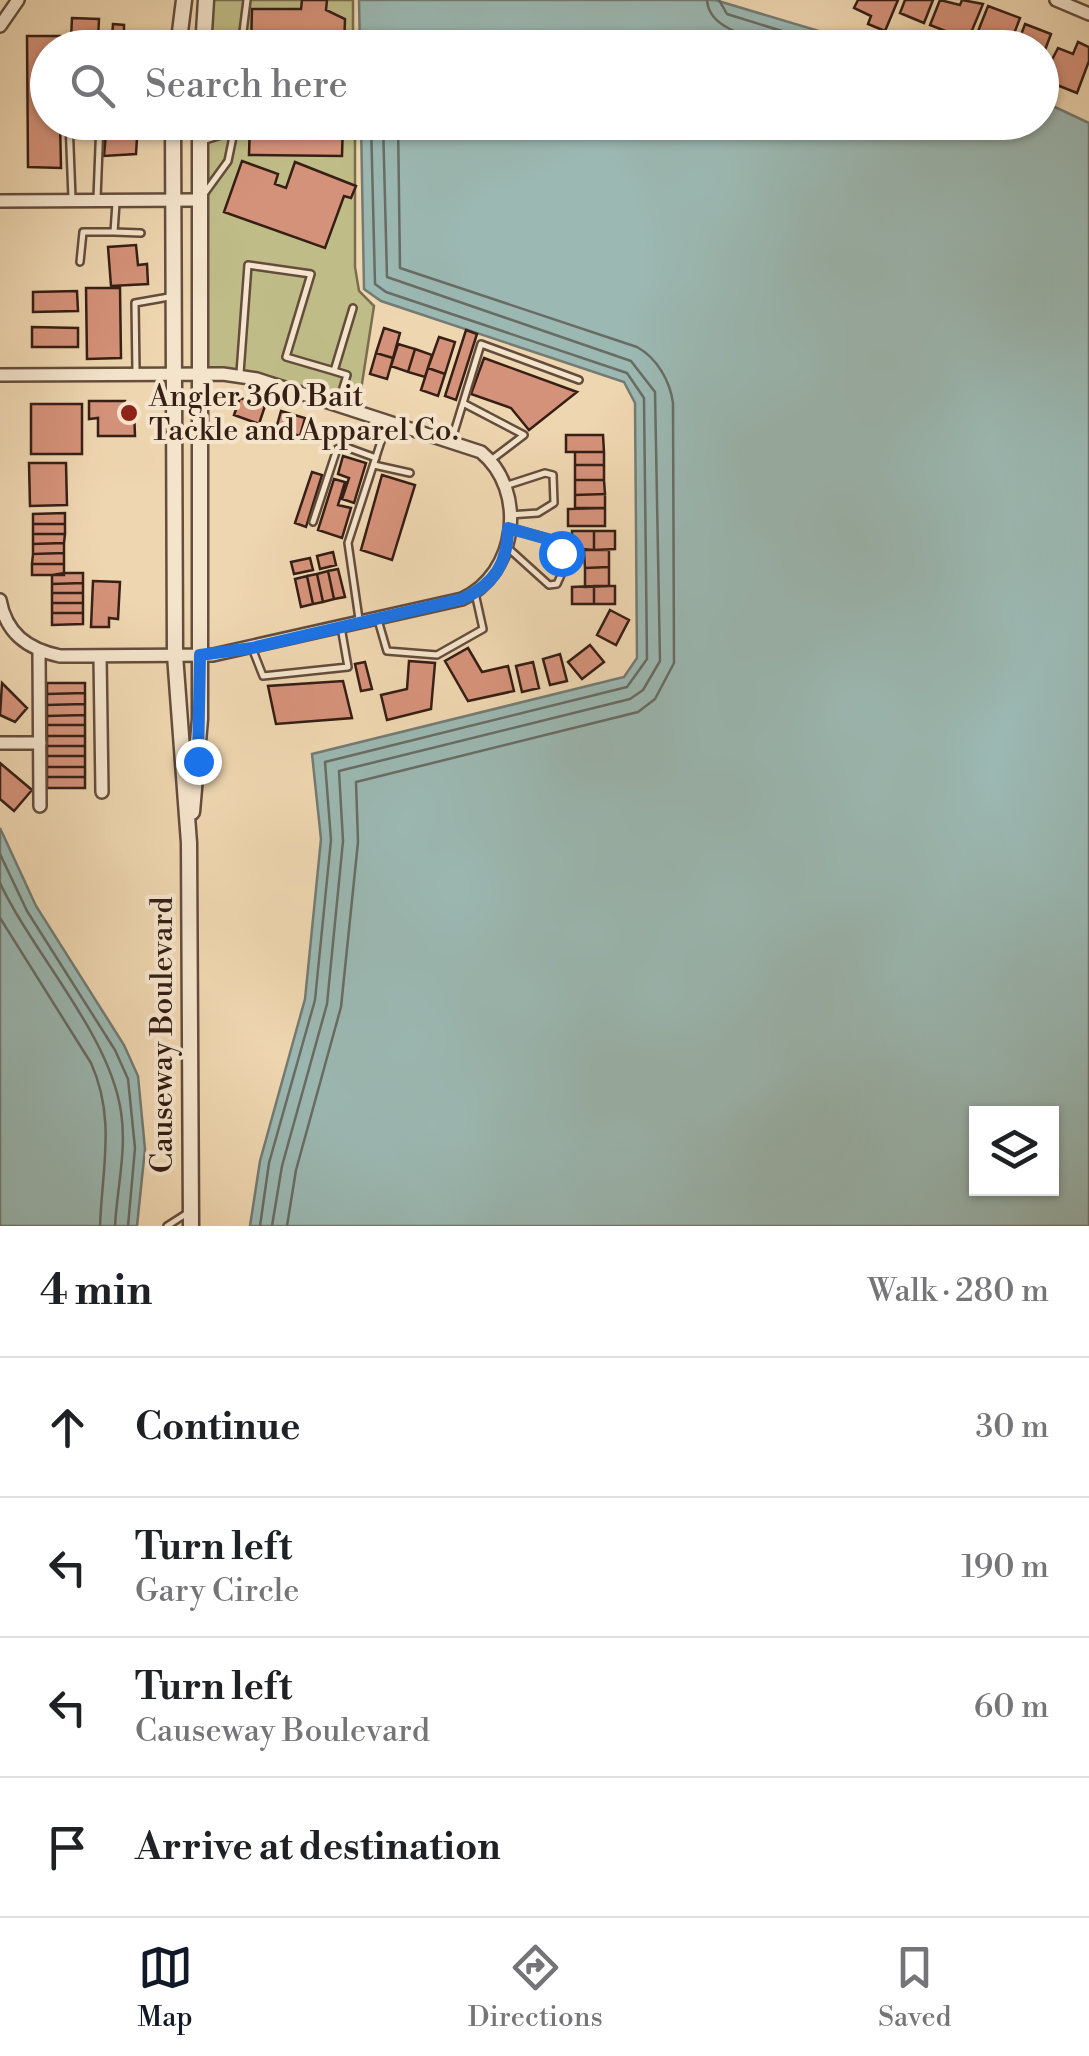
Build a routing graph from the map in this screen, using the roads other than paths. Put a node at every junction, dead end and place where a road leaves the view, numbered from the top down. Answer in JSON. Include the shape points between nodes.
{"nodes":[{"id":1,"x":18,"y":0,"type":"edge"},
{"id":2,"x":184,"y":0,"type":"edge"},
{"id":3,"x":197,"y":0,"type":"edge"},
{"id":4,"x":206,"y":0,"type":"edge"},
{"id":5,"x":248,"y":0,"type":"edge"},
{"id":6,"x":1056,"y":0,"type":"edge"},
{"id":7,"x":1089,"y":14,"type":"edge"},
{"id":8,"x":0,"y":26,"type":"edge"},
{"id":9,"x":180,"y":30,"type":"edge"},
{"id":10,"x":204,"y":30,"type":"edge"},
{"id":11,"x":244,"y":30,"type":"edge"},
{"id":12,"x":70,"y":140,"type":"edge"},
{"id":13,"x":99,"y":140,"type":"edge"},
{"id":14,"x":173,"y":140,"type":"edge"},
{"id":15,"x":206,"y":140,"type":"edge"},
{"id":16,"x":233,"y":140,"type":"edge"},
{"id":17,"x":199,"y":142,"type":"joint"},
{"id":18,"x":97,"y":200,"type":"junction"},
{"id":19,"x":116,"y":200,"type":"junction"},
{"id":20,"x":172,"y":200,"type":"junction"},
{"id":21,"x":198,"y":200,"type":"junction"},
{"id":22,"x":0,"y":201,"type":"edge"},
{"id":23,"x":72,"y":201,"type":"junction"},
{"id":24,"x":114,"y":232,"type":"junction"},
{"id":25,"x":141,"y":234,"type":"dead end"},
{"id":26,"x":80,"y":262,"type":"dead end"},
{"id":27,"x":172,"y":297,"type":"junction"},
{"id":28,"x":353,"y":308,"type":"dead end"},
{"id":29,"x":334,"y":371,"type":"junction"},
{"id":30,"x":136,"y":374,"type":"junction"},
{"id":31,"x":172,"y":374,"type":"junction"},
{"id":32,"x":199,"y":374,"type":"junction"},
{"id":33,"x":0,"y":375,"type":"edge"},
{"id":34,"x":239,"y":376,"type":"junction"},
{"id":35,"x":579,"y":380,"type":"dead end"},
{"id":36,"x":463,"y":403,"type":"junction"},
{"id":37,"x":338,"y":404,"type":"junction"},
{"id":38,"x":388,"y":420,"type":"junction"},
{"id":39,"x":452,"y":440,"type":"junction"},
{"id":40,"x":491,"y":460,"type":"junction"},
{"id":41,"x":375,"y":461,"type":"junction"},
{"id":42,"x":410,"y":474,"type":"dead end"},
{"id":43,"x":505,"y":486,"type":"junction"},
{"id":44,"x":508,"y":521,"type":"junction"},
{"id":45,"x":314,"y":522,"type":"dead end"},
{"id":46,"x":507,"y":547,"type":"junction"},
{"id":47,"x":475,"y":593,"type":"junction"},
{"id":48,"x":0,"y":600,"type":"edge"},
{"id":49,"x":377,"y":618,"type":"junction"},
{"id":50,"x":359,"y":622,"type":"junction"},
{"id":51,"x":342,"y":626,"type":"junction"},
{"id":52,"x":252,"y":648,"type":"junction"},
{"id":53,"x":39,"y":652,"type":"junction"},
{"id":54,"x":175,"y":655,"type":"junction"},
{"id":55,"x":200,"y":655,"type":"junction"},
{"id":56,"x":100,"y":656,"type":"junction"},
{"id":57,"x":0,"y":743,"type":"edge"},
{"id":58,"x":40,"y":743,"type":"junction"},
{"id":59,"x":102,"y":792,"type":"dead end"},
{"id":60,"x":40,"y":806,"type":"dead end"},
{"id":61,"x":188,"y":843,"type":"junction"},
{"id":62,"x":191,"y":1218,"type":"edge"},
{"id":63,"x":167,"y":1226,"type":"edge"}],
"edges":[{"from":1,"to":8,"type":"street"},
{"from":2,"to":9,"type":"street"},
{"from":3,"to":4,"type":"street"},
{"from":4,"to":10,"type":"street"},
{"from":5,"to":11,"type":"lane"},
{"from":6,"to":7,"type":"street"},
{"from":12,"to":23,"type":"lane"},
{"from":13,"to":18,"type":"lane"},
{"from":14,"to":20,"type":"street","name":"Causeway Boulevard"},
{"from":15,"to":17,"type":"lane"},
{"from":16,"to":21,"type":"lane","via":[[228,160]]},
{"from":17,"to":21,"type":"street","name":"Causeway Boulevard"},
{"from":18,"to":19,"type":"street"},
{"from":18,"to":23,"type":"street"},
{"from":19,"to":20,"type":"street"},
{"from":19,"to":24,"type":"lane"},
{"from":20,"to":21,"type":"street"},
{"from":20,"to":27,"type":"street","name":"Causeway Boulevard"},
{"from":21,"to":32,"type":"street","name":"Causeway Boulevard"},
{"from":22,"to":23,"type":"street"},
{"from":24,"to":25,"type":"lane"},
{"from":24,"to":26,"type":"lane","via":[[83,232]]},
{"from":27,"to":30,"type":"lane","via":[[135,303]]},
{"from":27,"to":31,"type":"street","name":"Causeway Boulevard"},
{"from":28,"to":29,"type":"lane"},
{"from":29,"to":34,"type":"lane","via":[[286,356],[311,274],[248,264]]},
{"from":29,"to":37,"type":"lane","via":[[347,375]]},
{"from":30,"to":31,"type":"street"},
{"from":30,"to":33,"type":"street"},
{"from":31,"to":32,"type":"street"},
{"from":31,"to":54,"type":"street","name":"Causeway Boulevard"},
{"from":32,"to":34,"type":"street"},
{"from":32,"to":55,"type":"street","name":"Causeway Boulevard"},
{"from":34,"to":37,"type":"street"},
{"from":35,"to":36,"type":"lane","via":[[481,344]]},
{"from":36,"to":39,"type":"lane"},
{"from":36,"to":40,"type":"lane","via":[[524,435]]},
{"from":37,"to":38,"type":"street"},
{"from":38,"to":39,"type":"street"},
{"from":38,"to":41,"type":"lane"},
{"from":39,"to":40,"type":"street"},
{"from":40,"to":43,"type":"street"},
{"from":41,"to":42,"type":"lane"},
{"from":41,"to":45,"type":"lane","via":[[337,449]]},
{"from":41,"to":50,"type":"lane","via":[[348,544]]},
{"from":43,"to":44,"type":"street"},
{"from":43,"to":44,"type":"lane","via":[[544,473],[553,475],[555,486],[554,503],[546,510]]},
{"from":44,"to":46,"type":"street"},
{"from":44,"to":46,"type":"lane","via":[[558,542],[557,584],[549,585]]},
{"from":46,"to":47,"type":"street","via":[[495,575]]},
{"from":47,"to":49,"type":"street"},
{"from":47,"to":49,"type":"lane","via":[[483,629],[437,655],[387,651]]},
{"from":48,"to":53,"type":"street","via":[[10,629]]},
{"from":49,"to":50,"type":"street"},
{"from":50,"to":51,"type":"street"},
{"from":51,"to":52,"type":"street"},
{"from":51,"to":52,"type":"lane","via":[[348,667],[263,676]]},
{"from":52,"to":55,"type":"street"},
{"from":53,"to":56,"type":"street"},
{"from":53,"to":58,"type":"street"},
{"from":54,"to":55,"type":"street"},
{"from":54,"to":56,"type":"street"},
{"from":54,"to":61,"type":"street","name":"Causeway Boulevard"},
{"from":55,"to":61,"type":"street","name":"Causeway Boulevard"},
{"from":56,"to":59,"type":"street"},
{"from":57,"to":58,"type":"street"},
{"from":58,"to":60,"type":"street"},
{"from":61,"to":62,"type":"street","name":"Causeway Boulevard"},
{"from":62,"to":63,"type":"lane"}]}
